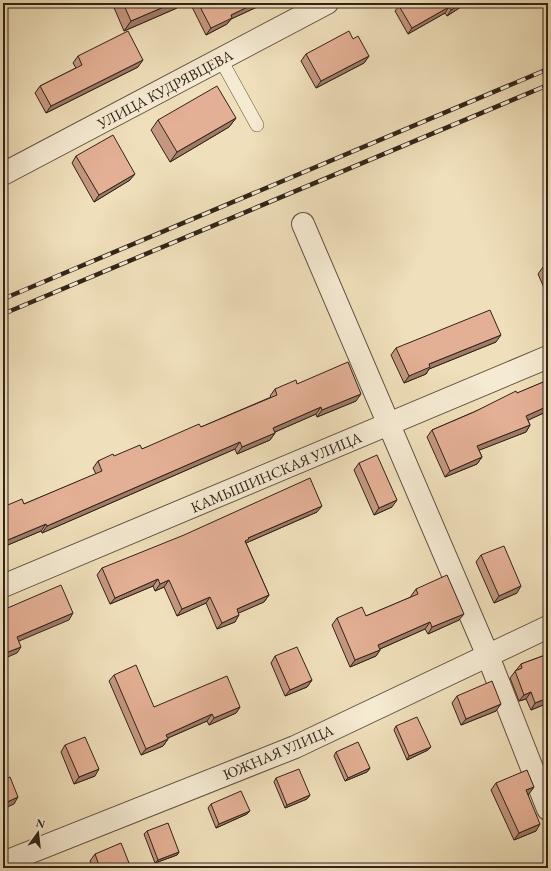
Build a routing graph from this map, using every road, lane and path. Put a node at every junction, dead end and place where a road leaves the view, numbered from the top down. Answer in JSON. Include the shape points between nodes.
{"nodes":[{"id":1,"x":327,"y":3,"type":"edge"},
{"id":2,"x":221,"y":60,"type":"junction"},
{"id":3,"x":257,"y":125,"type":"dead end"},
{"id":4,"x":3,"y":174,"type":"edge"},
{"id":5,"x":303,"y":224,"type":"dead end"},
{"id":6,"x":548,"y":357,"type":"edge"},
{"id":7,"x":389,"y":424,"type":"junction"},
{"id":8,"x":3,"y":586,"type":"edge"},
{"id":9,"x":548,"y":627,"type":"edge"},
{"id":10,"x":488,"y":656,"type":"junction"},
{"id":11,"x":548,"y":809,"type":"edge"},
{"id":12,"x":3,"y":863,"type":"edge"}],
"edges":[{"from":1,"to":2,"type":"street","name":"УЛИЦА КУДРЯВЦЕВА"},
{"from":2,"to":3,"type":"lane"},
{"from":2,"to":4,"type":"street","name":"УЛИЦА КУДРЯВЦЕВА"},
{"from":5,"to":7,"type":"street"},
{"from":6,"to":7,"type":"street","name":"КАМЫШИНСКАЯ УЛИЦА"},
{"from":7,"to":8,"type":"street","name":"КАМЫШИНСКАЯ УЛИЦА"},
{"from":7,"to":10,"type":"street"},
{"from":9,"to":10,"type":"street","name":"ЮЖНАЯ УЛИЦА"},
{"from":10,"to":11,"type":"street"},
{"from":10,"to":12,"type":"street","name":"ЮЖНАЯ УЛИЦА","via":[[295,747]]}]}
